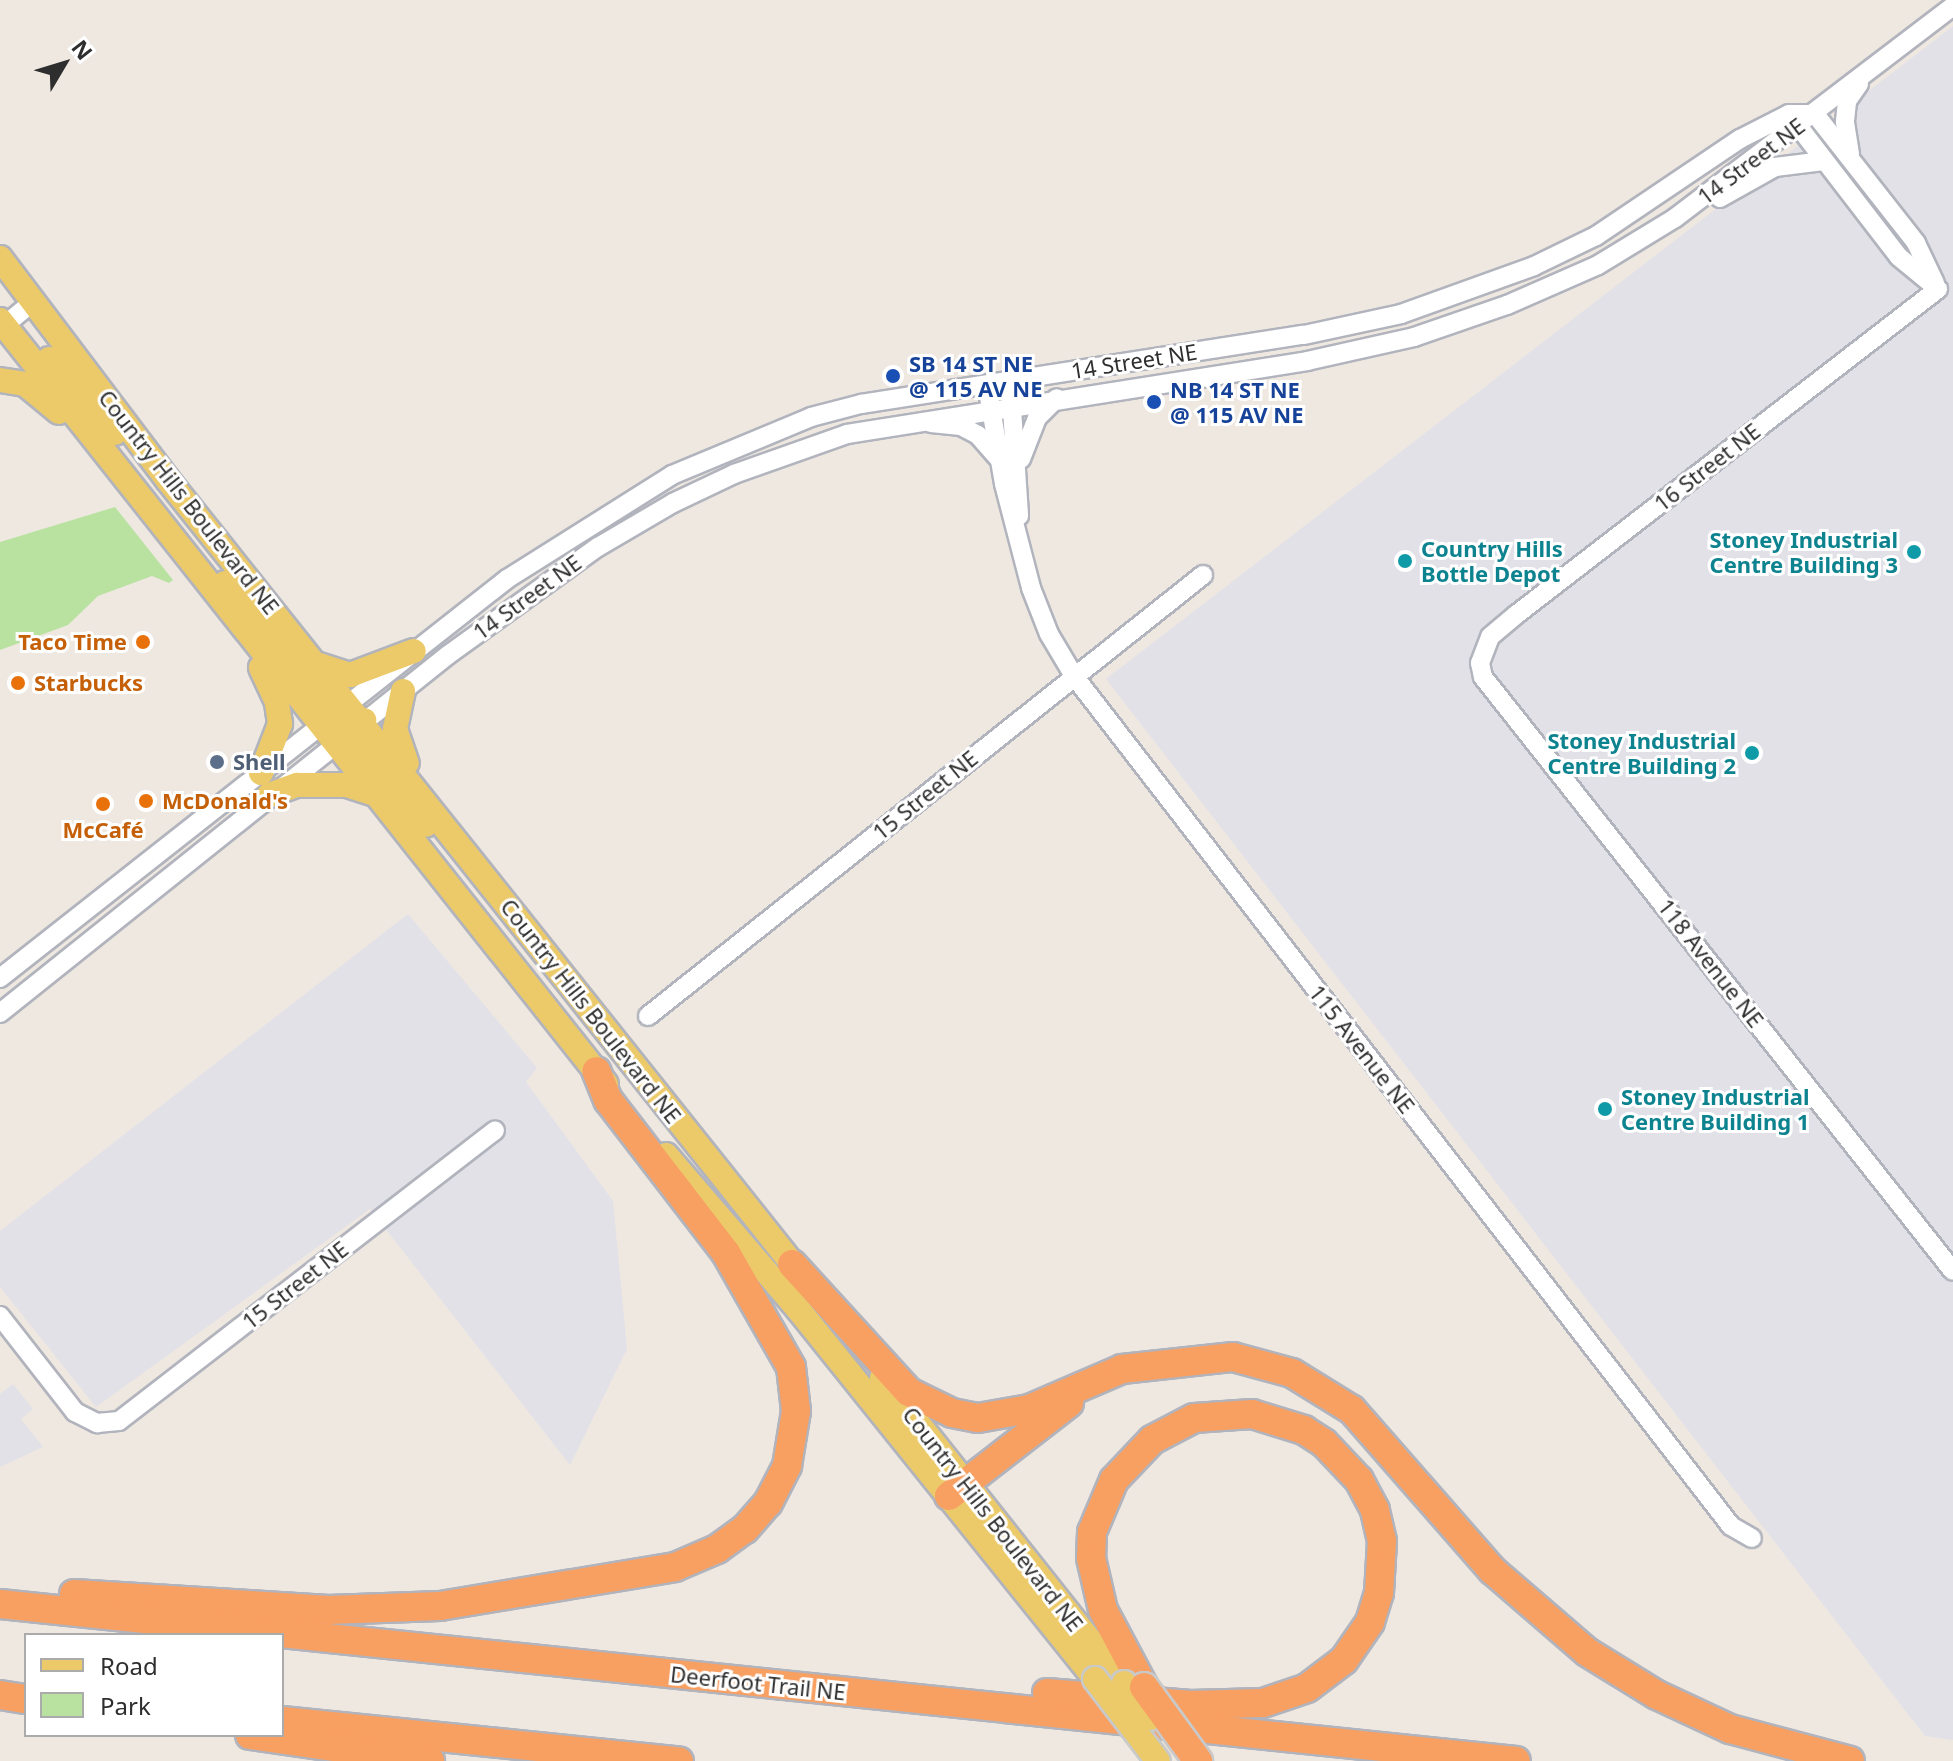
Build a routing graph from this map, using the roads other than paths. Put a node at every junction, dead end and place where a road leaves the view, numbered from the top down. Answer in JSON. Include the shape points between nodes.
{"nodes":[{"id":1,"x":1953,"y":6,"type":"edge"},
{"id":2,"x":1871,"y":68,"type":"junction"},
{"id":3,"x":1815,"y":114,"type":"junction"},
{"id":4,"x":1794,"y":120,"type":"junction"},
{"id":5,"x":1824,"y":161,"type":"junction"},
{"id":6,"x":1852,"y":161,"type":"junction"},
{"id":7,"x":1675,"y":218,"type":"junction"},
{"id":8,"x":0,"y":258,"type":"edge"},
{"id":9,"x":1938,"y":289,"type":"junction"},
{"id":10,"x":34,"y":301,"type":"junction"},
{"id":11,"x":1,"y":325,"type":"edge"},
{"id":12,"x":1009,"y":379,"type":"junction"},
{"id":13,"x":0,"y":380,"type":"edge"},
{"id":14,"x":987,"y":383,"type":"junction"},
{"id":15,"x":1057,"y":398,"type":"junction"},
{"id":16,"x":1013,"y":404,"type":"junction"},
{"id":17,"x":990,"y":408,"type":"junction"},
{"id":18,"x":905,"y":421,"type":"junction"},
{"id":19,"x":94,"y":441,"type":"junction"},
{"id":20,"x":1000,"y":462,"type":"junction"},
{"id":21,"x":1018,"y":470,"type":"junction"},
{"id":22,"x":167,"y":479,"type":"junction"},
{"id":23,"x":144,"y":506,"type":"junction"},
{"id":24,"x":1019,"y":530,"type":"junction"},
{"id":25,"x":1203,"y":575,"type":"dead end"},
{"id":26,"x":243,"y":630,"type":"junction"},
{"id":27,"x":414,"y":651,"type":"junction"},
{"id":28,"x":1484,"y":651,"type":"joint"},
{"id":29,"x":318,"y":664,"type":"junction"},
{"id":30,"x":1074,"y":676,"type":"junction"},
{"id":31,"x":403,"y":691,"type":"junction"},
{"id":32,"x":341,"y":724,"type":"junction"},
{"id":33,"x":265,"y":784,"type":"junction"},
{"id":34,"x":372,"y":793,"type":"junction"},
{"id":35,"x":433,"y":810,"type":"junction"},
{"id":36,"x":513,"y":912,"type":"junction"},
{"id":37,"x":23,"y":960,"type":"junction"},
{"id":38,"x":0,"y":978,"type":"edge"},
{"id":39,"x":6,"y":1008,"type":"edge"},
{"id":40,"x":648,"y":1016,"type":"dead end"},
{"id":41,"x":596,"y":1071,"type":"junction"},
{"id":42,"x":495,"y":1130,"type":"dead end"},
{"id":43,"x":792,"y":1264,"type":"junction"},
{"id":44,"x":1953,"y":1271,"type":"edge"},
{"id":45,"x":0,"y":1316,"type":"edge"},
{"id":46,"x":1137,"y":1368,"type":"junction"},
{"id":47,"x":957,"y":1490,"type":"junction"},
{"id":48,"x":1752,"y":1538,"type":"dead end"},
{"id":49,"x":0,"y":1589,"type":"edge"},
{"id":50,"x":0,"y":1604,"type":"edge"},
{"id":51,"x":279,"y":1633,"type":"edge"},
{"id":52,"x":284,"y":1634,"type":"edge"},
{"id":53,"x":692,"y":1676,"type":"junction"},
{"id":54,"x":1134,"y":1685,"type":"junction"},
{"id":55,"x":0,"y":1693,"type":"edge"},
{"id":56,"x":24,"y":1697,"type":"edge"},
{"id":57,"x":284,"y":1721,"type":"edge"},
{"id":58,"x":264,"y":1737,"type":"edge"},
{"id":59,"x":430,"y":1761,"type":"edge"},
{"id":60,"x":679,"y":1761,"type":"edge"},
{"id":61,"x":1158,"y":1761,"type":"edge"},
{"id":62,"x":1184,"y":1761,"type":"edge"},
{"id":63,"x":1198,"y":1761,"type":"edge"},
{"id":64,"x":1516,"y":1761,"type":"edge"},
{"id":65,"x":1850,"y":1761,"type":"edge"}],
"edges":[{"from":1,"to":2,"type":"street"},
{"from":2,"to":3,"type":"street"},
{"from":2,"to":6,"type":"street","via":[[1847,101]]},
{"from":3,"to":4,"type":"street","name":"14 Street NE"},
{"from":3,"to":6,"type":"street"},
{"from":4,"to":5,"type":"street"},
{"from":4,"to":7,"type":"street","name":"14 Street NE"},
{"from":4,"to":12,"type":"street","name":"14 Street NE","via":[[1740,139],[1596,236],[1468,292],[1401,314],[1304,335]]},
{"from":5,"to":7,"type":"street","via":[[1775,167]]},
{"from":5,"to":9,"type":"street","via":[[1899,257]]},
{"from":6,"to":9,"type":"street","via":[[1916,243]]},
{"from":7,"to":15,"type":"street","name":"14 Street NE","via":[[1560,282],[1414,337],[1307,361]]},
{"from":8,"to":10,"type":"main road","name":"Country Hills Boulevard NE"},
{"from":9,"to":28,"type":"street","name":"16 Street NE","via":[[1517,614],[1490,637]]},
{"from":10,"to":11,"type":"street"},
{"from":10,"to":22,"type":"main road","name":"Country Hills Boulevard NE"},
{"from":11,"to":19,"type":"main road","name":"Country Hills Boulevard NE"},
{"from":11,"to":22,"type":"main road","via":[[24,334],[136,456]]},
{"from":12,"to":14,"type":"street","name":"14 Street NE"},
{"from":12,"to":16,"type":"street","name":"115 Avenue NE"},
{"from":13,"to":19,"type":"main road","via":[[25,384]]},
{"from":14,"to":17,"type":"street","name":"115 Avenue NE"},
{"from":14,"to":27,"type":"street","name":"14 Street NE","via":[[811,417],[683,469],[555,545]]},
{"from":15,"to":16,"type":"street","name":"14 Street NE"},
{"from":15,"to":21,"type":"street","via":[[1037,418]]},
{"from":16,"to":17,"type":"street","name":"14 Street NE"},
{"from":16,"to":21,"type":"street","name":"115 Avenue NE"},
{"from":17,"to":18,"type":"street","name":"14 Street NE"},
{"from":17,"to":20,"type":"street","name":"115 Avenue NE"},
{"from":18,"to":20,"type":"street","via":[[961,426],[978,435]]},
{"from":18,"to":31,"type":"street","name":"14 Street NE","via":[[792,452],[673,503],[522,599]]},
{"from":19,"to":23,"type":"main road","name":"Country Hills Boulevard NE"},
{"from":20,"to":24,"type":"street","name":"115 Avenue NE"},
{"from":21,"to":24,"type":"street","name":"115 Avenue NE"},
{"from":22,"to":29,"type":"main road","name":"Country Hills Boulevard NE"},
{"from":23,"to":26,"type":"main road","name":"Country Hills Boulevard NE"},
{"from":23,"to":32,"type":"main road","via":[[203,559]]},
{"from":24,"to":30,"type":"street","name":"115 Avenue NE","via":[[1031,588],[1049,634]]},
{"from":25,"to":30,"type":"street","name":"15 Street NE"},
{"from":26,"to":32,"type":"main road","name":"Country Hills Boulevard NE"},
{"from":26,"to":33,"type":"main road","via":[[277,702],[279,736]]},
{"from":27,"to":29,"type":"main road","via":[[350,675]]},
{"from":27,"to":32,"type":"street","name":"14 Street NE"},
{"from":28,"to":44,"type":"street","name":"118 Avenue NE","via":[[1483,677]]},
{"from":29,"to":32,"type":"main road","name":"Country Hills Boulevard NE"},
{"from":30,"to":40,"type":"street","name":"15 Street NE"},
{"from":30,"to":48,"type":"street","name":"115 Avenue NE","via":[[1731,1526]]},
{"from":31,"to":32,"type":"street","name":"14 Street NE"},
{"from":31,"to":35,"type":"main road","via":[[397,744]]},
{"from":32,"to":33,"type":"street","name":"14 Street NE"},
{"from":32,"to":34,"type":"main road","name":"Country Hills Boulevard NE"},
{"from":32,"to":35,"type":"main road","name":"Country Hills Boulevard NE"},
{"from":32,"to":36,"type":"main road"},
{"from":33,"to":34,"type":"main road","via":[[347,785]]},
{"from":33,"to":37,"type":"street","name":"14 Street NE"},
{"from":33,"to":39,"type":"street","name":"14 Street NE"},
{"from":34,"to":41,"type":"main road","name":"Country Hills Boulevard NE"},
{"from":35,"to":36,"type":"main road","name":"Country Hills Boulevard NE"},
{"from":36,"to":43,"type":"main road","name":"Country Hills Boulevard NE"},
{"from":37,"to":38,"type":"street","name":"14 Street NE"},
{"from":37,"to":39,"type":"street","via":[[22,985]]},
{"from":41,"to":47,"type":"main road","name":"Country Hills Boulevard NE"},
{"from":41,"to":49,"type":"highway","via":[[608,1100],[726,1253],[791,1367],[796,1411],[787,1466],[774,1494],[745,1529],[717,1549],[675,1567],[440,1606],[328,1610]]},
{"from":42,"to":45,"type":"street","name":"15 Street NE","via":[[133,1413],[111,1423],[89,1421],[75,1412]]},
{"from":43,"to":46,"type":"highway","via":[[909,1392],[952,1413],[978,1418],[1009,1414],[1102,1375]]},
{"from":43,"to":47,"type":"main road","name":"Country Hills Boulevard NE"},
{"from":46,"to":47,"type":"highway","via":[[1077,1397]]},
{"from":46,"to":65,"type":"highway","via":[[1233,1357],[1292,1373],[1324,1389],[1371,1429],[1492,1570],[1587,1652],[1657,1695],[1730,1729]]},
{"from":47,"to":54,"type":"main road","name":"Country Hills Boulevard NE"},
{"from":47,"to":61,"type":"main road","name":"Country Hills Boulevard NE","bridge":true},
{"from":50,"to":51,"type":"highway","name":"Deerfoot Trail NE"},
{"from":52,"to":53,"type":"highway","name":"Deerfoot Trail NE"},
{"from":53,"to":54,"type":"highway","via":[[932,1684],[1190,1705],[1285,1697],[1307,1688],[1344,1660],[1370,1622],[1383,1570],[1375,1510],[1359,1480],[1324,1443],[1276,1419],[1209,1416],[1161,1434],[1114,1480],[1092,1532],[1091,1558],[1103,1610]]},
{"from":53,"to":64,"type":"highway","name":"Deerfoot Trail NE"},
{"from":54,"to":62,"type":"main road","name":"Country Hills Boulevard NE","bridge":true},
{"from":54,"to":63,"type":"highway","bridge":true},
{"from":55,"to":56,"type":"highway"},
{"from":57,"to":60,"type":"highway"},
{"from":58,"to":59,"type":"highway"}]}
